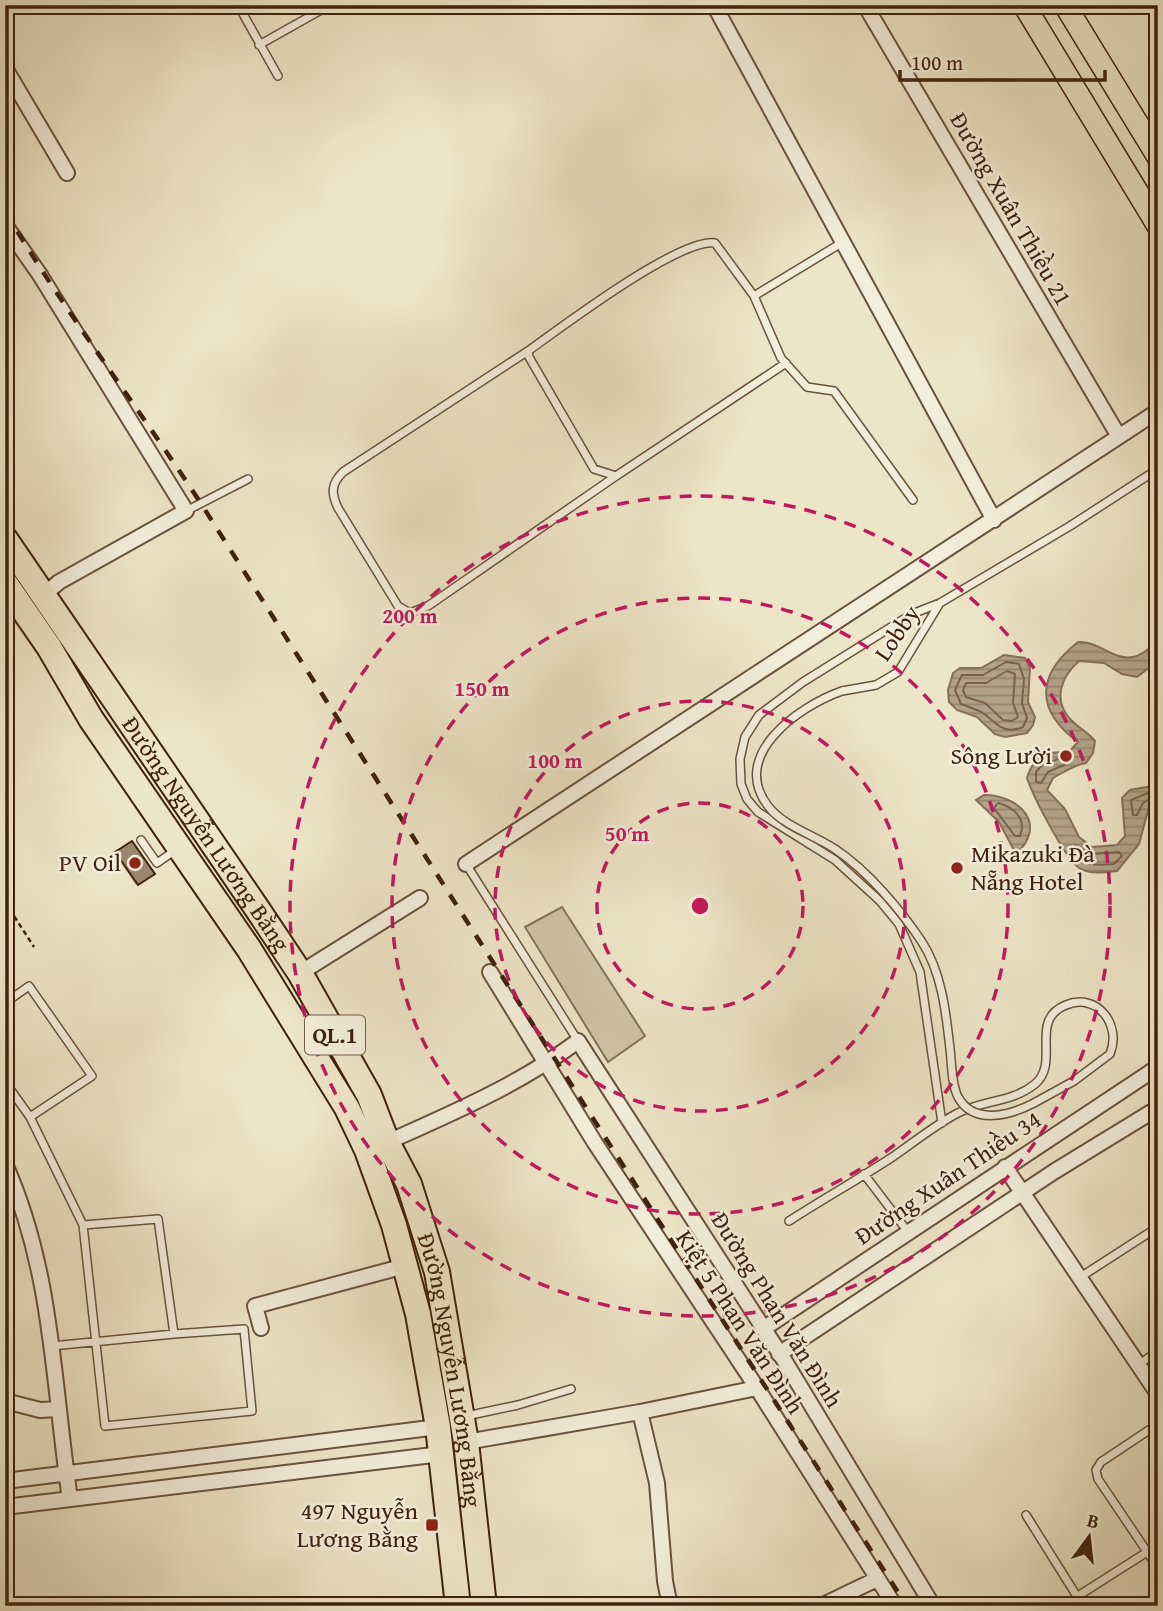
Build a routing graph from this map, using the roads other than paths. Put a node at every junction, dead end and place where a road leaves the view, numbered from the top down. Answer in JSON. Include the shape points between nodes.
{"nodes":[{"id":1,"x":238,"y":5,"type":"edge"},
{"id":2,"x":330,"y":5,"type":"edge"},
{"id":3,"x":715,"y":5,"type":"edge"},
{"id":4,"x":865,"y":5,"type":"edge"},
{"id":5,"x":1024,"y":5,"type":"edge"},
{"id":6,"x":1065,"y":5,"type":"edge"},
{"id":7,"x":260,"y":45,"type":"junction"},
{"id":8,"x":5,"y":68,"type":"edge"},
{"id":9,"x":278,"y":76,"type":"dead end"},
{"id":10,"x":1158,"y":157,"type":"edge"},
{"id":11,"x":67,"y":173,"type":"dead end"},
{"id":12,"x":5,"y":225,"type":"edge"},
{"id":13,"x":1158,"y":226,"type":"edge"},
{"id":14,"x":844,"y":241,"type":"junction"},
{"id":15,"x":754,"y":296,"type":"junction"},
{"id":16,"x":528,"y":351,"type":"junction"},
{"id":17,"x":786,"y":363,"type":"junction"},
{"id":18,"x":1158,"y":411,"type":"edge"},
{"id":19,"x":1118,"y":435,"type":"junction"},
{"id":20,"x":1158,"y":470,"type":"edge"},
{"id":21,"x":616,"y":476,"type":"junction"},
{"id":22,"x":248,"y":479,"type":"dead end"},
{"id":23,"x":913,"y":500,"type":"dead end"},
{"id":24,"x":187,"y":511,"type":"junction"},
{"id":25,"x":995,"y":520,"type":"junction"},
{"id":26,"x":5,"y":539,"type":"edge"},
{"id":27,"x":5,"y":583,"type":"edge"},
{"id":28,"x":44,"y":595,"type":"junction"},
{"id":29,"x":940,"y":603,"type":"junction"},
{"id":30,"x":24,"y":611,"type":"junction"},
{"id":31,"x":141,"y":840,"type":"dead end"},
{"id":32,"x":181,"y":847,"type":"junction"},
{"id":33,"x":466,"y":864,"type":"joint"},
{"id":34,"x":420,"y":898,"type":"dead end"},
{"id":35,"x":490,"y":972,"type":"dead end"},
{"id":36,"x":300,"y":974,"type":"junction"},
{"id":37,"x":5,"y":1003,"type":"edge"},
{"id":38,"x":578,"y":1041,"type":"junction"},
{"id":39,"x":545,"y":1064,"type":"junction"},
{"id":40,"x":1158,"y":1067,"type":"edge"},
{"id":41,"x":5,"y":1082,"type":"edge"},
{"id":42,"x":1158,"y":1108,"type":"edge"},
{"id":43,"x":30,"y":1117,"type":"junction"},
{"id":44,"x":942,"y":1123,"type":"junction"},
{"id":45,"x":377,"y":1146,"type":"junction"},
{"id":46,"x":5,"y":1164,"type":"edge"},
{"id":47,"x":1005,"y":1167,"type":"junction"},
{"id":48,"x":864,"y":1174,"type":"junction"},
{"id":49,"x":1022,"y":1193,"type":"junction"},
{"id":50,"x":789,"y":1221,"type":"dead end"},
{"id":51,"x":83,"y":1225,"type":"junction"},
{"id":52,"x":1158,"y":1227,"type":"edge"},
{"id":53,"x":908,"y":1232,"type":"junction"},
{"id":54,"x":405,"y":1266,"type":"junction"},
{"id":55,"x":1079,"y":1278,"type":"junction"},
{"id":56,"x":261,"y":1328,"type":"dead end"},
{"id":57,"x":763,"y":1329,"type":"junction"},
{"id":58,"x":174,"y":1334,"type":"junction"},
{"id":59,"x":96,"y":1341,"type":"junction"},
{"id":60,"x":51,"y":1346,"type":"junction"},
{"id":61,"x":1158,"y":1351,"type":"edge"},
{"id":62,"x":779,"y":1354,"type":"junction"},
{"id":63,"x":1138,"y":1365,"type":"junction"},
{"id":64,"x":571,"y":1388,"type":"dead end"},
{"id":65,"x":757,"y":1388,"type":"junction"},
{"id":66,"x":1158,"y":1394,"type":"edge"},
{"id":67,"x":5,"y":1401,"type":"edge"},
{"id":68,"x":59,"y":1409,"type":"junction"},
{"id":69,"x":640,"y":1412,"type":"junction"},
{"id":70,"x":462,"y":1416,"type":"junction"},
{"id":71,"x":1158,"y":1424,"type":"edge"},
{"id":72,"x":438,"y":1427,"type":"junction"},
{"id":73,"x":466,"y":1442,"type":"junction"},
{"id":74,"x":441,"y":1454,"type":"junction"},
{"id":75,"x":66,"y":1473,"type":"junction"},
{"id":76,"x":5,"y":1481,"type":"edge"},
{"id":77,"x":70,"y":1499,"type":"junction"},
{"id":78,"x":5,"y":1507,"type":"edge"},
{"id":79,"x":1026,"y":1515,"type":"dead end"},
{"id":80,"x":1158,"y":1545,"type":"edge"},
{"id":81,"x":1147,"y":1552,"type":"junction"},
{"id":82,"x":1158,"y":1567,"type":"edge"},
{"id":83,"x":877,"y":1578,"type":"junction"},
{"id":84,"x":1077,"y":1597,"type":"junction"},
{"id":85,"x":458,"y":1606,"type":"edge"},
{"id":86,"x":484,"y":1606,"type":"edge"},
{"id":87,"x":670,"y":1606,"type":"edge"},
{"id":88,"x":821,"y":1606,"type":"edge"},
{"id":89,"x":895,"y":1606,"type":"edge"},
{"id":90,"x":933,"y":1606,"type":"edge"},
{"id":91,"x":1083,"y":1606,"type":"edge"}],
"edges":[{"from":1,"to":7,"type":"lane"},
{"from":2,"to":7,"type":"lane"},
{"from":3,"to":14,"type":"street"},
{"from":4,"to":19,"type":"street","name":"Đường Xuân Thiều 21"},
{"from":5,"to":13,"type":"main road"},
{"from":6,"to":10,"type":"main road"},
{"from":7,"to":9,"type":"lane"},
{"from":8,"to":11,"type":"street"},
{"from":12,"to":24,"type":"street"},
{"from":14,"to":15,"type":"lane"},
{"from":14,"to":25,"type":"street"},
{"from":15,"to":16,"type":"lane","via":[[715,243],[696,243],[613,292]]},
{"from":15,"to":17,"type":"lane"},
{"from":16,"to":21,"type":"lane","via":[[594,470]]},
{"from":16,"to":21,"type":"lane","via":[[344,472],[333,486],[338,508],[398,606],[410,613],[428,606]]},
{"from":17,"to":21,"type":"lane"},
{"from":17,"to":23,"type":"lane","via":[[807,387],[835,391]]},
{"from":18,"to":19,"type":"street"},
{"from":19,"to":25,"type":"street"},
{"from":20,"to":29,"type":"lane"},
{"from":22,"to":24,"type":"lane"},
{"from":24,"to":28,"type":"street","via":[[59,582]]},
{"from":25,"to":33,"type":"street"},
{"from":26,"to":28,"type":"highway","name":"Đường Nguyễn Lương Bằng","number":"QL.1"},
{"from":27,"to":30,"type":"highway","number":"QL.1"},
{"from":28,"to":30,"type":"street"},
{"from":28,"to":36,"type":"highway","name":"Đường Nguyễn Lương Bằng","number":"QL.1"},
{"from":29,"to":44,"type":"lane","via":[[912,614],[759,715],[745,737],[740,759],[741,784],[758,812],[835,860],[899,924],[920,972]]},
{"from":29,"to":44,"type":"lane","name":"Lobby","bridge":true,"via":[[898,672],[876,685],[842,691],[811,705],[769,743],[757,763],[761,794],[769,809],[837,850],[923,943],[937,972],[953,1078],[957,1096],[966,1107],[983,1115],[999,1116],[1034,1103],[1110,1054],[1114,1032],[1102,1010],[1079,1003],[1056,1012],[1045,1028],[1046,1067],[1035,1083],[1012,1097],[957,1113]]},
{"from":30,"to":32,"type":"highway","name":"Đường Nguyễn Lương Bằng","number":"QL.1","via":[[91,719]]},
{"from":31,"to":32,"type":"lane","via":[[157,863]]},
{"from":32,"to":45,"type":"highway","name":"Đường Nguyễn Lương Bằng","number":"QL.1","via":[[347,1108]]},
{"from":33,"to":38,"type":"lane"},
{"from":34,"to":36,"type":"street"},
{"from":35,"to":39,"type":"street","name":"Kiệt 5 Phan Văn Đình"},
{"from":36,"to":45,"type":"highway","name":"Đường Nguyễn Lương Bằng","number":"QL.1","via":[[369,1095]]},
{"from":37,"to":43,"type":"lane","via":[[29,986],[92,1076]]},
{"from":38,"to":39,"type":"street"},
{"from":38,"to":57,"type":"street","name":"Đường Phan Văn Đình"},
{"from":39,"to":45,"type":"street"},
{"from":39,"to":65,"type":"street","name":"Kiệt 5 Phan Văn Đình"},
{"from":40,"to":47,"type":"street","name":"Đường Xuân Thiều 34"},
{"from":41,"to":43,"type":"lane"},
{"from":42,"to":49,"type":"street"},
{"from":43,"to":51,"type":"lane"},
{"from":44,"to":48,"type":"lane"},
{"from":45,"to":54,"type":"highway","name":"Đường Nguyễn Lương Bằng","number":"QL.1"},
{"from":45,"to":70,"type":"highway","name":"Đường Nguyễn Lương Bằng","number":"QL.1","via":[[409,1184],[437,1272]]},
{"from":46,"to":60,"type":"street","via":[[23,1203],[42,1274]]},
{"from":47,"to":49,"type":"street"},
{"from":47,"to":53,"type":"street","name":"Đường Xuân Thiều 34"},
{"from":48,"to":50,"type":"lane"},
{"from":48,"to":53,"type":"lane"},
{"from":49,"to":55,"type":"street"},
{"from":49,"to":62,"type":"street"},
{"from":51,"to":58,"type":"lane","via":[[158,1219]]},
{"from":51,"to":59,"type":"lane"},
{"from":52,"to":55,"type":"lane"},
{"from":53,"to":57,"type":"street","name":"Đường Xuân Thiều 34"},
{"from":54,"to":56,"type":"street","via":[[255,1306]]},
{"from":54,"to":72,"type":"highway","name":"Đường Nguyễn Lương Bằng","number":"QL.1"},
{"from":55,"to":63,"type":"street"},
{"from":57,"to":62,"type":"street","name":"Đường Phan Văn Đình"},
{"from":58,"to":59,"type":"lane"},
{"from":58,"to":59,"type":"lane","via":[[244,1329],[252,1412],[105,1426]]},
{"from":59,"to":60,"type":"lane"},
{"from":60,"to":68,"type":"street"},
{"from":61,"to":63,"type":"lane"},
{"from":62,"to":90,"type":"street","name":"Đường Phan Văn Đình"},
{"from":63,"to":66,"type":"street"},
{"from":64,"to":70,"type":"lane"},
{"from":65,"to":69,"type":"street"},
{"from":65,"to":83,"type":"street","name":"Kiệt 5 Phan Văn Đình"},
{"from":67,"to":68,"type":"street","via":[[40,1410]]},
{"from":68,"to":75,"type":"street"},
{"from":69,"to":73,"type":"street"},
{"from":69,"to":87,"type":"street","via":[[657,1483]]},
{"from":70,"to":73,"type":"highway","name":"Đường Nguyễn Lương Bằng","number":"QL.1"},
{"from":71,"to":81,"type":"lane","via":[[1096,1470]]},
{"from":72,"to":74,"type":"highway","name":"Đường Nguyễn Lương Bằng","number":"QL.1"},
{"from":72,"to":75,"type":"street"},
{"from":73,"to":86,"type":"highway","name":"Đường Nguyễn Lương Bằng","number":"QL.1"},
{"from":74,"to":77,"type":"street"},
{"from":74,"to":85,"type":"highway","name":"Đường Nguyễn Lương Bằng","number":"QL.1"},
{"from":75,"to":76,"type":"street"},
{"from":75,"to":77,"type":"street"},
{"from":77,"to":78,"type":"street"},
{"from":79,"to":84,"type":"lane"},
{"from":80,"to":81,"type":"lane"},
{"from":81,"to":82,"type":"lane"},
{"from":81,"to":84,"type":"lane"},
{"from":83,"to":88,"type":"street"},
{"from":83,"to":89,"type":"street","name":"Kiệt 5 Phan Văn Đình"},
{"from":84,"to":91,"type":"lane"}]}
